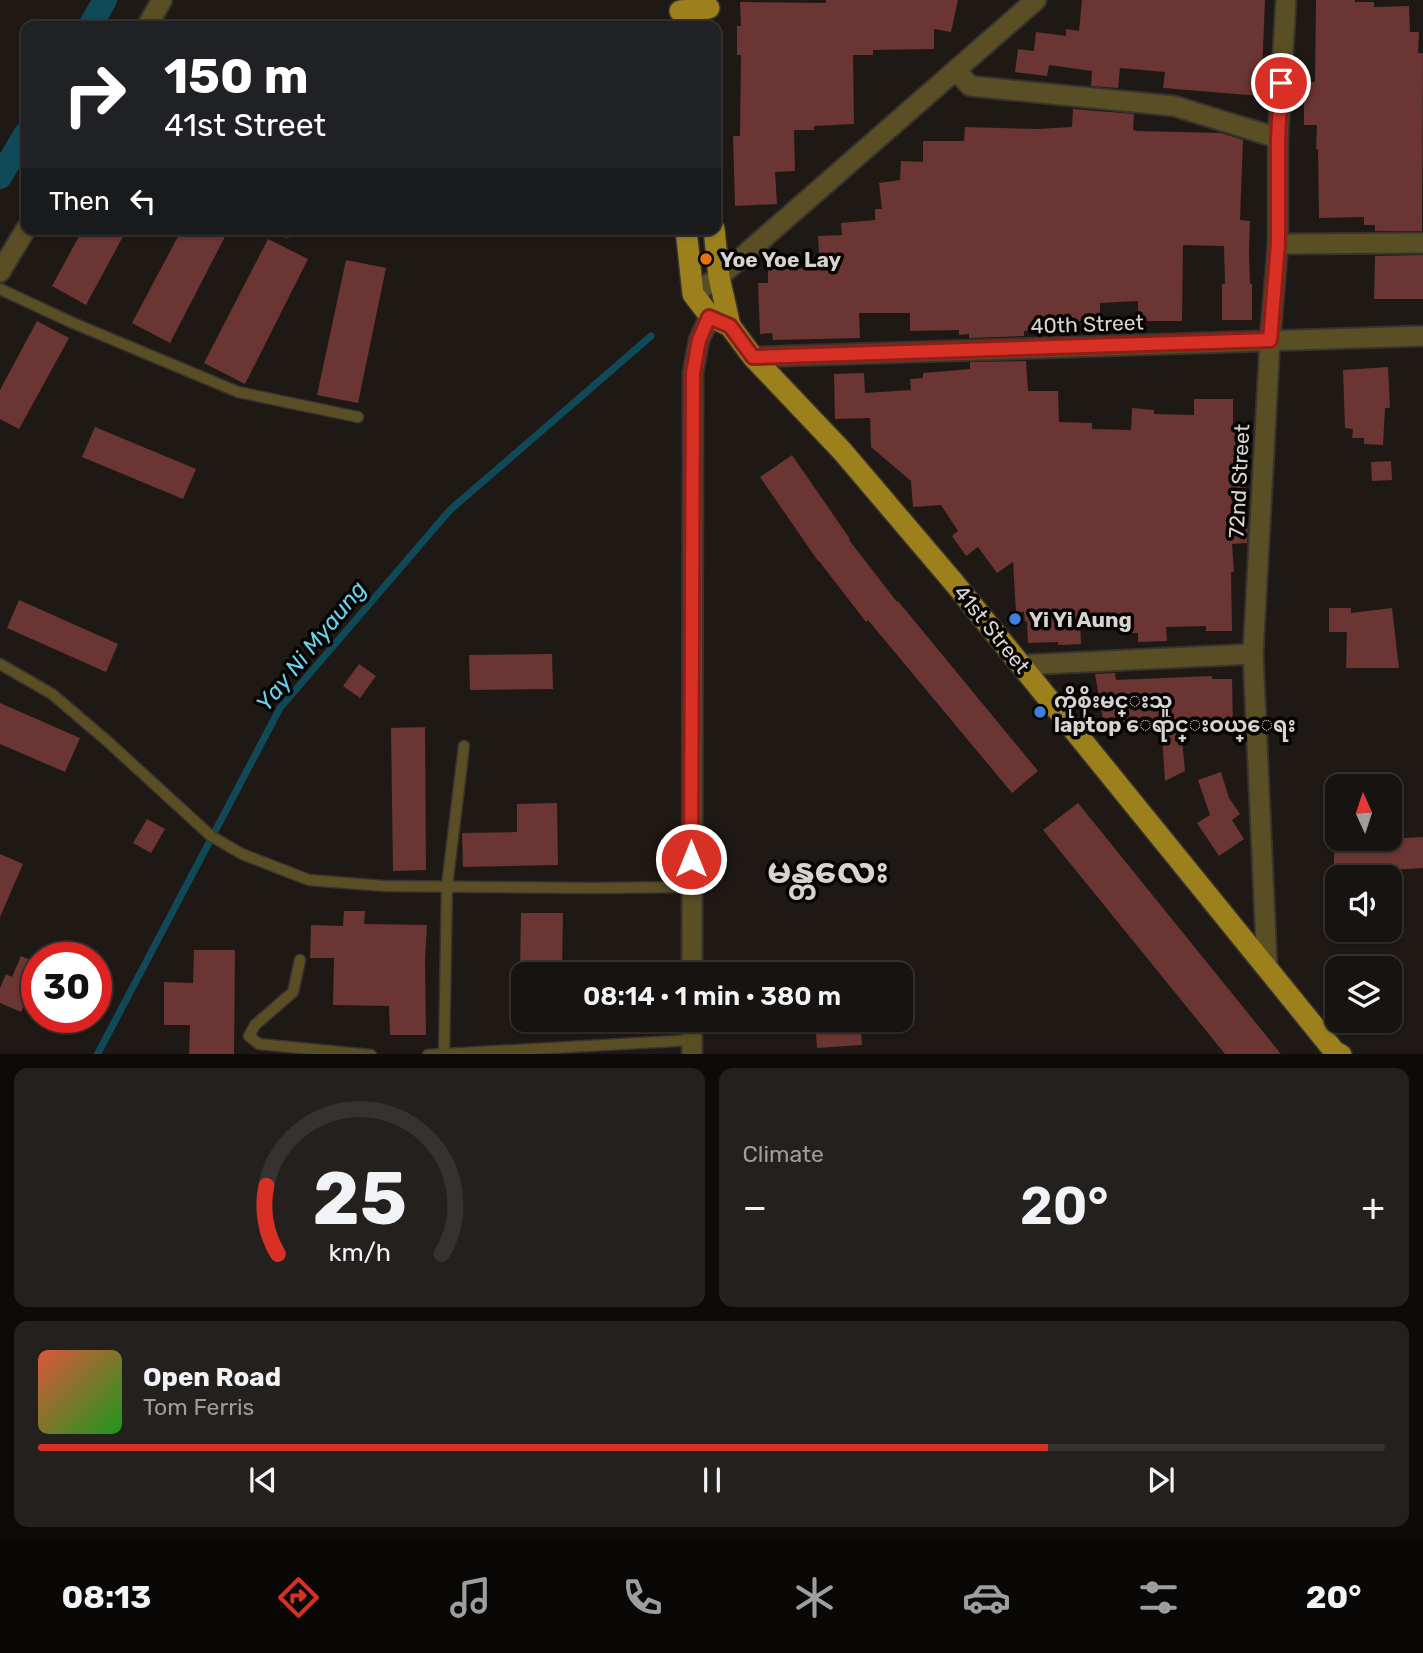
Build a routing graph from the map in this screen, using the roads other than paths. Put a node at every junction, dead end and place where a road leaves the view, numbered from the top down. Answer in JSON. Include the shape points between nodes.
{"nodes":[{"id":1,"x":162,"y":0,"type":"edge"},
{"id":2,"x":1036,"y":0,"type":"edge"},
{"id":3,"x":1286,"y":0,"type":"edge"},
{"id":4,"x":680,"y":12,"type":"edge"},
{"id":5,"x":709,"y":12,"type":"edge"},
{"id":6,"x":150,"y":21,"type":"edge"},
{"id":7,"x":956,"y":70,"type":"junction"},
{"id":8,"x":1278,"y":138,"type":"junction"},
{"id":9,"x":22,"y":235,"type":"edge"},
{"id":10,"x":687,"y":235,"type":"edge"},
{"id":11,"x":716,"y":235,"type":"edge"},
{"id":12,"x":1423,"y":243,"type":"edge"},
{"id":13,"x":1278,"y":244,"type":"junction"},
{"id":14,"x":0,"y":272,"type":"edge"},
{"id":15,"x":719,"y":277,"type":"junction"},
{"id":16,"x":0,"y":289,"type":"edge"},
{"id":17,"x":693,"y":294,"type":"junction"},
{"id":18,"x":709,"y":317,"type":"junction"},
{"id":19,"x":730,"y":326,"type":"junction"},
{"id":20,"x":1423,"y":336,"type":"edge"},
{"id":21,"x":1270,"y":340,"type":"junction"},
{"id":22,"x":753,"y":357,"type":"junction"},
{"id":23,"x":358,"y":417,"type":"dead end"},
{"id":24,"x":1252,"y":654,"type":"junction"},
{"id":25,"x":0,"y":664,"type":"edge"},
{"id":26,"x":1021,"y":665,"type":"junction"},
{"id":27,"x":464,"y":746,"type":"dead end"},
{"id":28,"x":447,"y":886,"type":"junction"},
{"id":29,"x":691,"y":887,"type":"junction"},
{"id":30,"x":300,"y":960,"type":"dead end"},
{"id":31,"x":692,"y":962,"type":"edge"},
{"id":32,"x":1267,"y":966,"type":"junction"},
{"id":33,"x":692,"y":1038,"type":"edge"},
{"id":34,"x":361,"y":1054,"type":"edge"},
{"id":35,"x":444,"y":1054,"type":"edge"},
{"id":36,"x":1339,"y":1054,"type":"edge"}],
"edges":[{"from":1,"to":6,"type":"street"},
{"from":2,"to":7,"type":"street"},
{"from":3,"to":8,"type":"street","name":"72nd Street"},
{"from":4,"to":5,"type":"main road"},
{"from":7,"to":8,"type":"street","via":[[970,86],[1174,106]]},
{"from":7,"to":15,"type":"street"},
{"from":8,"to":13,"type":"street","name":"72nd Street"},
{"from":9,"to":14,"type":"street"},
{"from":10,"to":17,"type":"main road"},
{"from":11,"to":15,"type":"main road"},
{"from":12,"to":13,"type":"street"},
{"from":13,"to":21,"type":"street","name":"72nd Street"},
{"from":15,"to":17,"type":"street"},
{"from":15,"to":19,"type":"main road"},
{"from":16,"to":23,"type":"lane","via":[[238,392]]},
{"from":17,"to":18,"type":"main road"},
{"from":18,"to":19,"type":"main road"},
{"from":18,"to":29,"type":"street","via":[[693,373]]},
{"from":19,"to":22,"type":"main road","name":"41st Street"},
{"from":20,"to":21,"type":"street","name":"40th Street"},
{"from":21,"to":22,"type":"street","name":"40th Street"},
{"from":21,"to":24,"type":"street","name":"72nd Street"},
{"from":22,"to":26,"type":"main road","name":"41st Street","via":[[843,452]]},
{"from":24,"to":26,"type":"street"},
{"from":24,"to":32,"type":"street","name":"72nd Street"},
{"from":25,"to":28,"type":"lane","via":[[52,694],[211,836],[242,854],[309,880]]},
{"from":26,"to":32,"type":"main road","name":"41st Street"},
{"from":27,"to":28,"type":"lane"},
{"from":28,"to":29,"type":"lane"},
{"from":28,"to":35,"type":"lane"},
{"from":29,"to":31,"type":"street"},
{"from":30,"to":34,"type":"lane","via":[[293,992],[249,1036],[259,1044]]},
{"from":32,"to":36,"type":"main road","name":"41st Street"},
{"from":33,"to":35,"type":"lane"}]}
